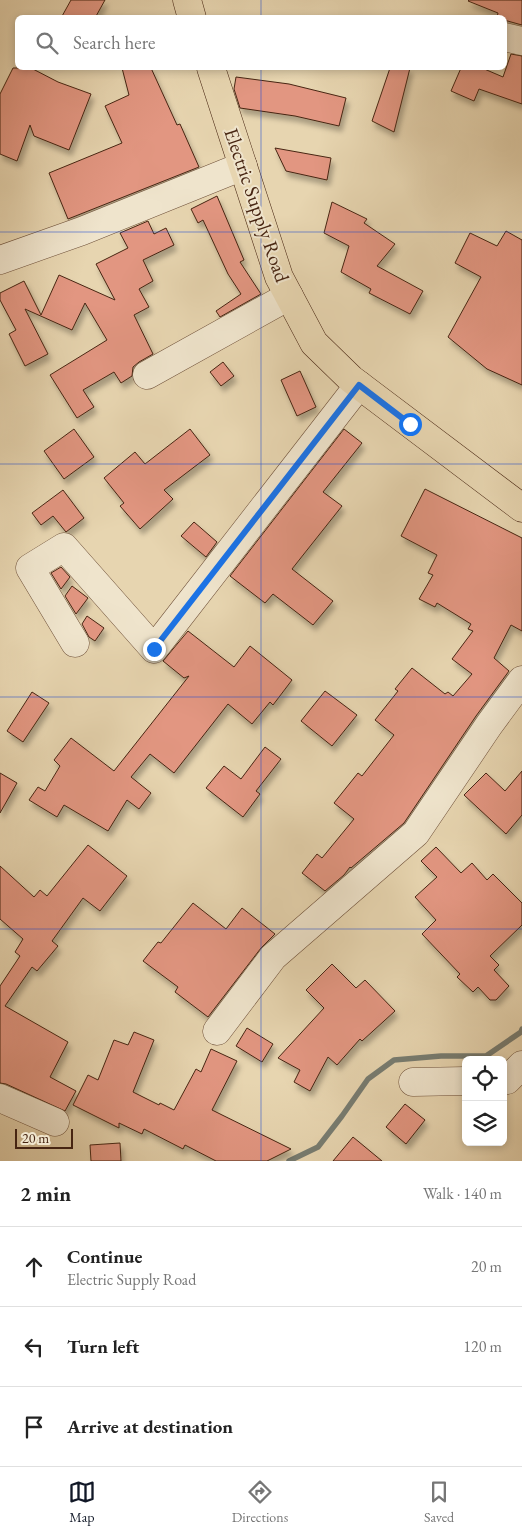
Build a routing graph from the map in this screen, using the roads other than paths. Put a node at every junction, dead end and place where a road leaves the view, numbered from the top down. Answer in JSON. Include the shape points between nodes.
{"nodes":[{"id":1,"x":188,"y":0,"type":"edge"},
{"id":2,"x":191,"y":15,"type":"edge"},
{"id":3,"x":507,"y":38,"type":"edge"},
{"id":4,"x":522,"y":41,"type":"edge"},
{"id":5,"x":212,"y":70,"type":"edge"},
{"id":6,"x":243,"y":166,"type":"junction"},
{"id":7,"x":0,"y":260,"type":"edge"},
{"id":8,"x":289,"y":296,"type":"junction"},
{"id":9,"x":147,"y":375,"type":"dead end"},
{"id":10,"x":359,"y":385,"type":"junction"},
{"id":11,"x":522,"y":508,"type":"edge"},
{"id":12,"x":74,"y":643,"type":"dead end"},
{"id":13,"x":522,"y":680,"type":"edge"},
{"id":14,"x":217,"y":1031,"type":"dead end"},
{"id":15,"x":522,"y":1065,"type":"edge"},
{"id":16,"x":507,"y":1080,"type":"edge"},
{"id":17,"x":462,"y":1081,"type":"edge"},
{"id":18,"x":413,"y":1082,"type":"dead end"},
{"id":19,"x":0,"y":1098,"type":"edge"},
{"id":20,"x":55,"y":1122,"type":"dead end"}],
"edges":[{"from":1,"to":2,"type":"main road"},
{"from":3,"to":4,"type":"street"},
{"from":5,"to":6,"type":"main road","name":"Electric Supply Road"},
{"from":6,"to":7,"type":"street","via":[[82,231]]},
{"from":6,"to":8,"type":"main road","name":"Electric Supply Road","via":[[279,277]]},
{"from":8,"to":9,"type":"street"},
{"from":8,"to":10,"type":"main road","name":"Electric Supply Road","via":[[314,343]]},
{"from":10,"to":11,"type":"main road","name":"Electric Supply Road"},
{"from":10,"to":12,"type":"street","via":[[154,649],[64,547],[30,568]]},
{"from":13,"to":14,"type":"street","via":[[416,833],[273,957]]},
{"from":15,"to":16,"type":"street"},
{"from":17,"to":18,"type":"street"},
{"from":19,"to":20,"type":"street"}]}
